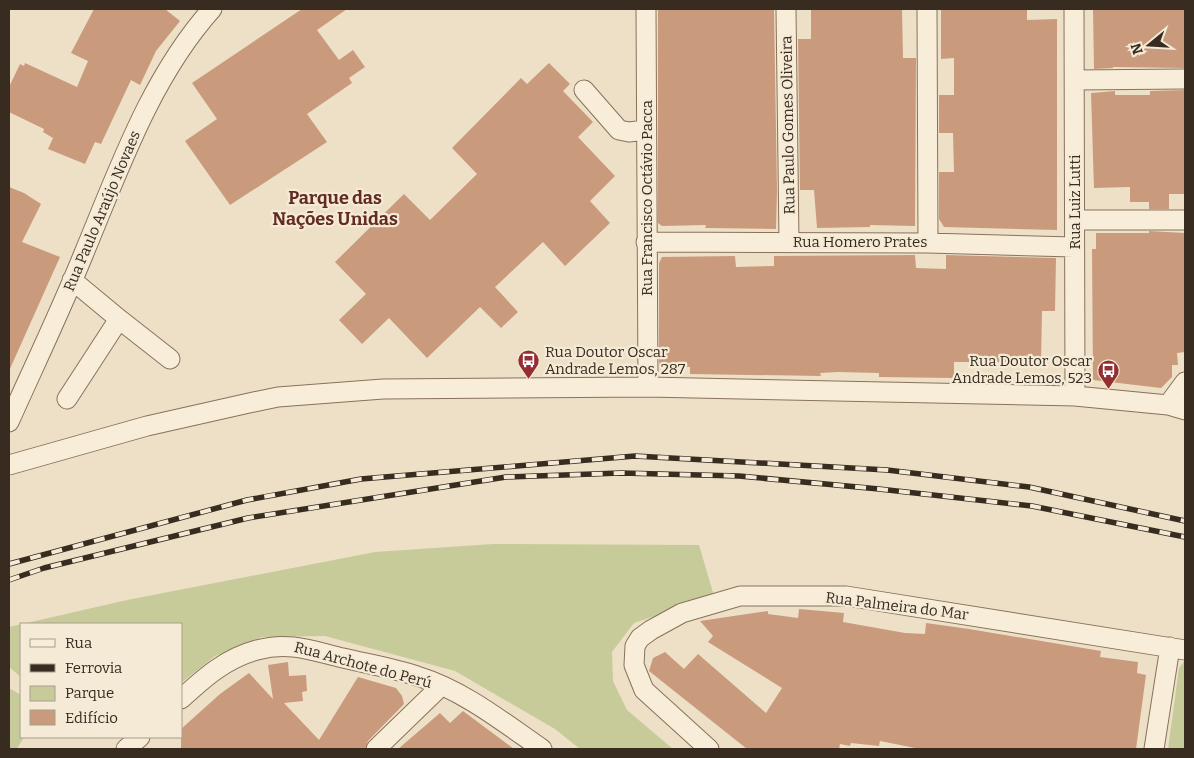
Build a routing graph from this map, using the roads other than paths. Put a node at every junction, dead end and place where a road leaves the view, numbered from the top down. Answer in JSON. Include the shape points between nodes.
{"nodes":[{"id":1,"x":212,"y":9,"type":"edge"},
{"id":2,"x":646,"y":9,"type":"edge"},
{"id":3,"x":786,"y":9,"type":"edge"},
{"id":4,"x":928,"y":9,"type":"edge"},
{"id":5,"x":1074,"y":9,"type":"edge"},
{"id":6,"x":1185,"y":79,"type":"edge"},
{"id":7,"x":1075,"y":80,"type":"junction"},
{"id":8,"x":584,"y":90,"type":"dead end"},
{"id":9,"x":646,"y":130,"type":"junction"},
{"id":10,"x":1075,"y":220,"type":"junction"},
{"id":11,"x":1185,"y":220,"type":"edge"},
{"id":12,"x":646,"y":242,"type":"junction"},
{"id":13,"x":789,"y":242,"type":"junction"},
{"id":14,"x":928,"y":242,"type":"junction"},
{"id":15,"x":1074,"y":247,"type":"junction"},
{"id":16,"x":72,"y":280,"type":"junction"},
{"id":17,"x":119,"y":319,"type":"junction"},
{"id":18,"x":170,"y":359,"type":"dead end"},
{"id":19,"x":1185,"y":382,"type":"edge"},
{"id":20,"x":648,"y":387,"type":"junction"},
{"id":21,"x":1075,"y":396,"type":"junction"},
{"id":22,"x":67,"y":400,"type":"dead end"},
{"id":23,"x":1176,"y":407,"type":"edge"},
{"id":24,"x":9,"y":422,"type":"edge"},
{"id":25,"x":9,"y":465,"type":"edge"},
{"id":26,"x":1177,"y":649,"type":"edge"},
{"id":27,"x":441,"y":686,"type":"junction"},
{"id":28,"x":182,"y":698,"type":"edge"},
{"id":29,"x":139,"y":738,"type":"edge"},
{"id":30,"x":126,"y":749,"type":"edge"},
{"id":31,"x":376,"y":749,"type":"edge"},
{"id":32,"x":542,"y":749,"type":"edge"},
{"id":33,"x":709,"y":749,"type":"edge"},
{"id":34,"x":1154,"y":749,"type":"edge"}],
"edges":[{"from":1,"to":16,"type":"street","name":"Rua Paulo Araújo Novaes","via":[[181,50],[134,133]]},
{"from":2,"to":9,"type":"street","name":"Rua Francisco Octávio Pacca"},
{"from":3,"to":13,"type":"street","name":"Rua Paulo Gomes Oliveira"},
{"from":4,"to":14,"type":"street"},
{"from":5,"to":7,"type":"street","name":"Rua Luiz Lutti"},
{"from":6,"to":7,"type":"street"},
{"from":7,"to":10,"type":"street","name":"Rua Luiz Lutti"},
{"from":8,"to":9,"type":"street","via":[[619,130]]},
{"from":9,"to":12,"type":"street","name":"Rua Francisco Octávio Pacca"},
{"from":10,"to":11,"type":"street"},
{"from":10,"to":15,"type":"street","name":"Rua Luiz Lutti"},
{"from":12,"to":13,"type":"street","name":"Rua Homero Prates"},
{"from":12,"to":20,"type":"street","name":"Rua Francisco Octávio Pacca"},
{"from":13,"to":14,"type":"street","name":"Rua Homero Prates"},
{"from":14,"to":15,"type":"street","name":"Rua Homero Prates"},
{"from":15,"to":21,"type":"street","name":"Rua Luiz Lutti"},
{"from":16,"to":17,"type":"street"},
{"from":16,"to":24,"type":"street","name":"Rua Paulo Araújo Novaes"},
{"from":17,"to":18,"type":"street"},
{"from":17,"to":22,"type":"street"},
{"from":19,"to":23,"type":"street"},
{"from":20,"to":21,"type":"street"},
{"from":20,"to":25,"type":"street","via":[[383,389],[278,397],[147,426]]},
{"from":21,"to":23,"type":"street"},
{"from":26,"to":33,"type":"street","name":"Rua Palmeira do Mar","via":[[846,596],[740,596],[682,613],[651,630],[635,646],[634,665],[644,690]]},
{"from":26,"to":34,"type":"street"},
{"from":27,"to":28,"type":"street","name":"Rua Archote do Perú","via":[[418,676],[289,645],[256,650],[229,660]]},
{"from":27,"to":31,"type":"street"},
{"from":27,"to":32,"type":"street","name":"Rua Archote do Perú"},
{"from":29,"to":30,"type":"street"}]}
